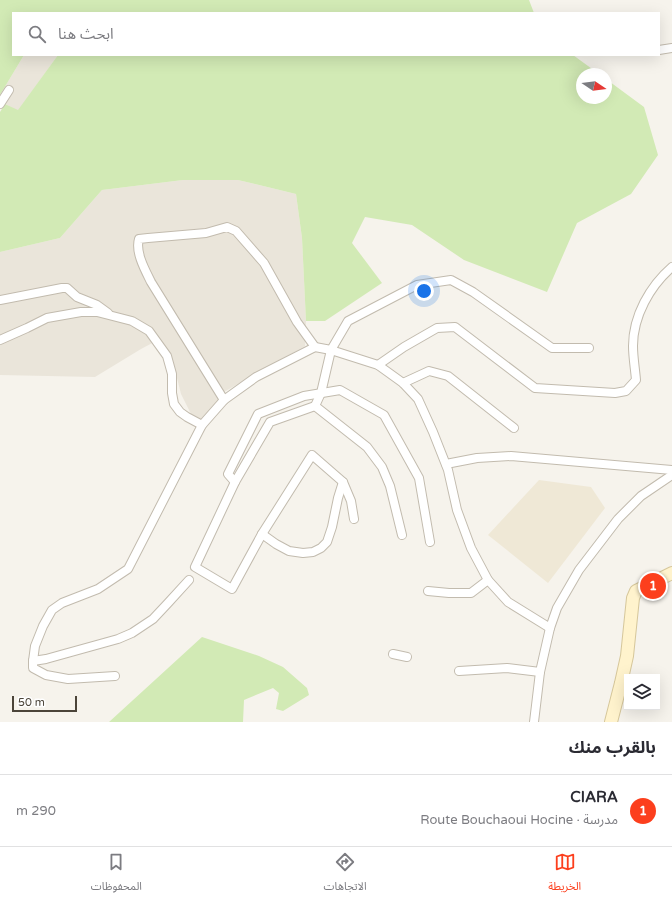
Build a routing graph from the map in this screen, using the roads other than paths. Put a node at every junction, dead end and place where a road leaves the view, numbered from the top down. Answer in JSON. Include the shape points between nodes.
{"nodes":[{"id":1,"x":672,"y":48,"type":"edge"},
{"id":2,"x":660,"y":50,"type":"edge"},
{"id":3,"x":9,"y":90,"type":"dead end"},
{"id":4,"x":0,"y":104,"type":"edge"},
{"id":5,"x":672,"y":267,"type":"edge"},
{"id":6,"x":78,"y":297,"type":"junction"},
{"id":7,"x":0,"y":300,"type":"edge"},
{"id":8,"x":81,"y":312,"type":"junction"},
{"id":9,"x":111,"y":316,"type":"junction"},
{"id":10,"x":1,"y":339,"type":"edge"},
{"id":11,"x":315,"y":347,"type":"junction"},
{"id":12,"x":589,"y":348,"type":"dead end"},
{"id":13,"x":331,"y":350,"type":"junction"},
{"id":14,"x":378,"y":365,"type":"junction"},
{"id":15,"x":403,"y":383,"type":"junction"},
{"id":16,"x":321,"y":393,"type":"junction"},
{"id":17,"x":224,"y":400,"type":"junction"},
{"id":18,"x":315,"y":406,"type":"junction"},
{"id":19,"x":202,"y":425,"type":"junction"},
{"id":20,"x":514,"y":428,"type":"dead end"},
{"id":21,"x":446,"y":464,"type":"junction"},
{"id":22,"x":672,"y":470,"type":"edge"},
{"id":23,"x":672,"y":475,"type":"edge"},
{"id":24,"x":235,"y":482,"type":"junction"},
{"id":25,"x":343,"y":482,"type":"junction"},
{"id":26,"x":354,"y":519,"type":"dead end"},
{"id":27,"x":262,"y":534,"type":"junction"},
{"id":28,"x":402,"y":535,"type":"dead end"},
{"id":29,"x":430,"y":542,"type":"dead end"},
{"id":30,"x":672,"y":573,"type":"edge"},
{"id":31,"x":189,"y":580,"type":"dead end"},
{"id":32,"x":488,"y":580,"type":"junction"},
{"id":33,"x":428,"y":590,"type":"dead end"},
{"id":34,"x":550,"y":628,"type":"junction"},
{"id":35,"x":393,"y":654,"type":"dead end"},
{"id":36,"x":407,"y":657,"type":"dead end"},
{"id":37,"x":33,"y":661,"type":"junction"},
{"id":38,"x":459,"y":671,"type":"dead end"},
{"id":39,"x":540,"y":672,"type":"junction"},
{"id":40,"x":115,"y":676,"type":"dead end"},
{"id":41,"x":534,"y":722,"type":"edge"},
{"id":42,"x":611,"y":722,"type":"edge"}],
"edges":[{"from":1,"to":2,"type":"street"},
{"from":3,"to":4,"type":"street"},
{"from":5,"to":14,"type":"street","via":[[651,289],[639,315],[633,345],[636,380],[626,391],[535,388],[455,327],[437,328]]},
{"from":6,"to":7,"type":"street","via":[[67,288],[62,288]]},
{"from":6,"to":8,"type":"street"},
{"from":6,"to":9,"type":"street","via":[[97,305]]},
{"from":8,"to":9,"type":"street","via":[[97,312]]},
{"from":8,"to":10,"type":"street","via":[[47,318]]},
{"from":9,"to":19,"type":"street","via":[[132,321],[149,331],[167,356],[172,374],[174,404],[180,412]]},
{"from":11,"to":13,"type":"street"},
{"from":11,"to":17,"type":"street","via":[[256,377]]},
{"from":11,"to":17,"type":"street","via":[[297,322],[264,263],[236,231],[227,227],[206,233],[139,239],[137,245],[142,264],[151,282]]},
{"from":12,"to":13,"type":"street","via":[[552,348],[473,292],[451,280],[417,285],[348,321]]},
{"from":13,"to":14,"type":"street"},
{"from":13,"to":16,"type":"street"},
{"from":14,"to":15,"type":"street"},
{"from":15,"to":20,"type":"street","via":[[429,370],[448,376]]},
{"from":15,"to":21,"type":"street","via":[[418,399]]},
{"from":16,"to":18,"type":"street"},
{"from":16,"to":24,"type":"street","via":[[304,396],[258,414],[228,474]]},
{"from":16,"to":29,"type":"street","via":[[340,390],[384,415],[419,478]]},
{"from":17,"to":19,"type":"street"},
{"from":18,"to":24,"type":"street","via":[[270,422]]},
{"from":18,"to":28,"type":"street","via":[[367,446],[382,467],[390,486]]},
{"from":19,"to":37,"type":"street","via":[[128,569],[98,589],[52,610],[35,646]]},
{"from":21,"to":22,"type":"street","via":[[477,458],[510,456]]},
{"from":21,"to":32,"type":"street","via":[[457,510],[471,548]]},
{"from":23,"to":34,"type":"street","via":[[641,496],[618,519],[579,570],[557,608]]},
{"from":24,"to":27,"type":"street","via":[[195,567],[232,589]]},
{"from":25,"to":26,"type":"street","via":[[351,501]]},
{"from":25,"to":27,"type":"street","via":[[312,455]]},
{"from":25,"to":27,"type":"street","via":[[332,527],[327,542],[321,548],[303,553],[289,551]]},
{"from":30,"to":42,"type":"street","via":[[636,591],[633,598],[627,656]]},
{"from":31,"to":37,"type":"street","via":[[153,618],[132,632],[118,639]]},
{"from":32,"to":33,"type":"street","via":[[471,593]]},
{"from":32,"to":34,"type":"street","via":[[508,602]]},
{"from":34,"to":39,"type":"street"},
{"from":35,"to":36,"type":"street"},
{"from":37,"to":40,"type":"street","via":[[33,668],[46,675],[68,679]]},
{"from":38,"to":39,"type":"street","via":[[507,668]]},
{"from":39,"to":41,"type":"street"}]}
